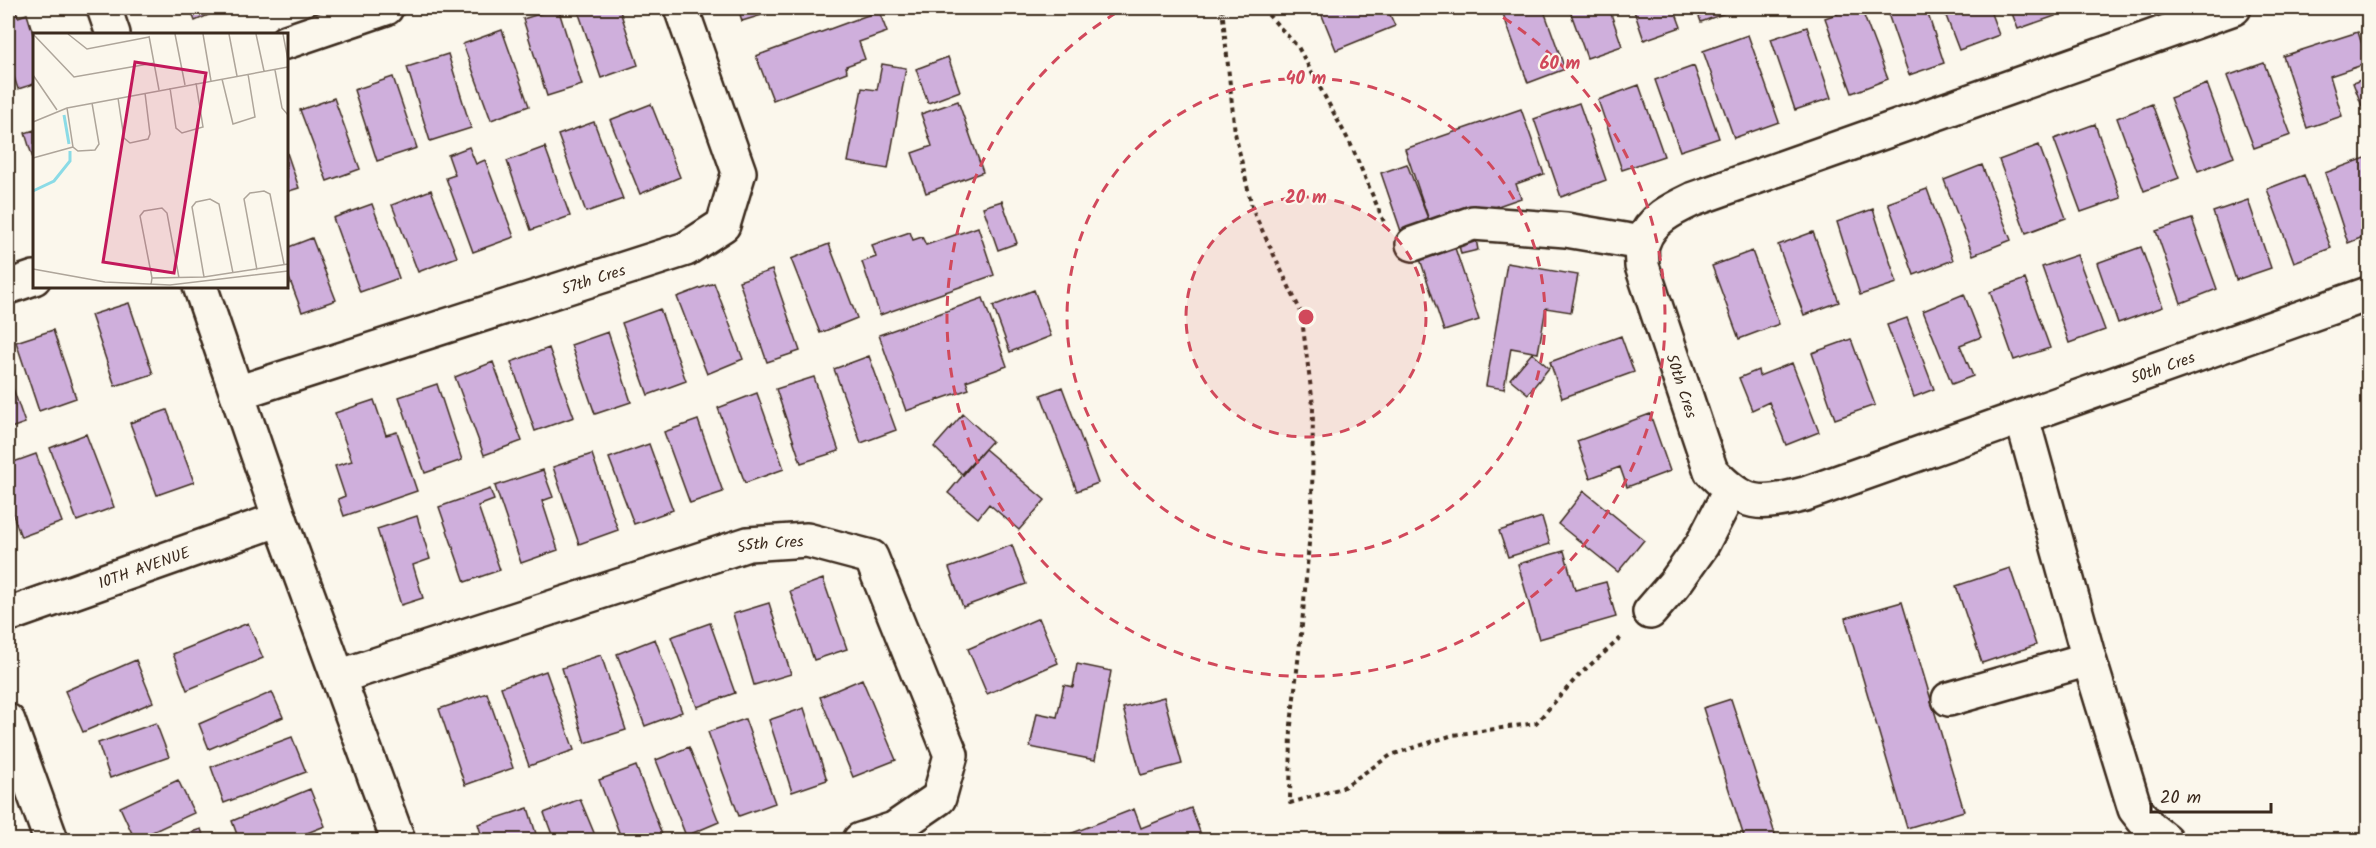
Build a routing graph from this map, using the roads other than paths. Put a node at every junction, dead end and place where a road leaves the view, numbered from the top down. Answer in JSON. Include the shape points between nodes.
{"nodes":[{"id":1,"x":104,"y":8,"type":"edge"},
{"id":2,"x":386,"y":8,"type":"edge"},
{"id":3,"x":681,"y":8,"type":"edge"},
{"id":4,"x":2234,"y":8,"type":"edge"},
{"id":5,"x":113,"y":33,"type":"edge"},
{"id":6,"x":288,"y":41,"type":"edge"},
{"id":7,"x":1642,"y":243,"type":"junction"},
{"id":8,"x":1413,"y":244,"type":"road end"},
{"id":9,"x":33,"y":278,"type":"edge"},
{"id":10,"x":8,"y":287,"type":"edge"},
{"id":11,"x":201,"y":288,"type":"edge"},
{"id":12,"x":2368,"y":294,"type":"edge"},
{"id":13,"x":237,"y":393,"type":"junction"},
{"id":14,"x":2022,"y":418,"type":"junction"},
{"id":15,"x":1730,"y":491,"type":"junction"},
{"id":16,"x":280,"y":519,"type":"junction"},
{"id":17,"x":1650,"y":612,"type":"road end"},
{"id":18,"x":8,"y":615,"type":"edge"},
{"id":19,"x":2089,"y":659,"type":"junction"},
{"id":20,"x":338,"y":677,"type":"junction"},
{"id":21,"x":1949,"y":699,"type":"dead end"},
{"id":22,"x":8,"y":721,"type":"edge"},
{"id":23,"x":51,"y":840,"type":"edge"},
{"id":24,"x":398,"y":840,"type":"edge"},
{"id":25,"x":860,"y":840,"type":"edge"},
{"id":26,"x":2165,"y":840,"type":"edge"}],
"edges":[{"from":1,"to":5,"type":"street"},
{"from":2,"to":6,"type":"street"},
{"from":3,"to":13,"type":"street","name":"57th Cres","via":[[739,172],[723,225],[686,249]]},
{"from":4,"to":7,"type":"street","via":[[1694,199],[1668,212],[1651,227]]},
{"from":7,"to":8,"type":"street","via":[[1566,230],[1473,223]]},
{"from":7,"to":15,"type":"street","name":"50th Cres","via":[[1642,266],[1711,471]]},
{"from":9,"to":10,"type":"street"},
{"from":11,"to":13,"type":"street"},
{"from":12,"to":14,"type":"street","name":"50th Cres"},
{"from":13,"to":16,"type":"street"},
{"from":14,"to":15,"type":"street","name":"50th Cres","via":[[1805,494],[1765,502],[1748,501]]},
{"from":14,"to":19,"type":"street"},
{"from":15,"to":17,"type":"street","via":[[1702,545]]},
{"from":16,"to":18,"type":"street","name":"10TH AVENUE"},
{"from":16,"to":20,"type":"street"},
{"from":19,"to":21,"type":"street"},
{"from":19,"to":26,"type":"street","via":[[2135,809]]},
{"from":20,"to":24,"type":"street"},
{"from":20,"to":25,"type":"street","name":"55th Cres","via":[[748,544],[807,540],[871,558],[951,755],[939,798],[894,829]]},
{"from":22,"to":23,"type":"street"}]}
